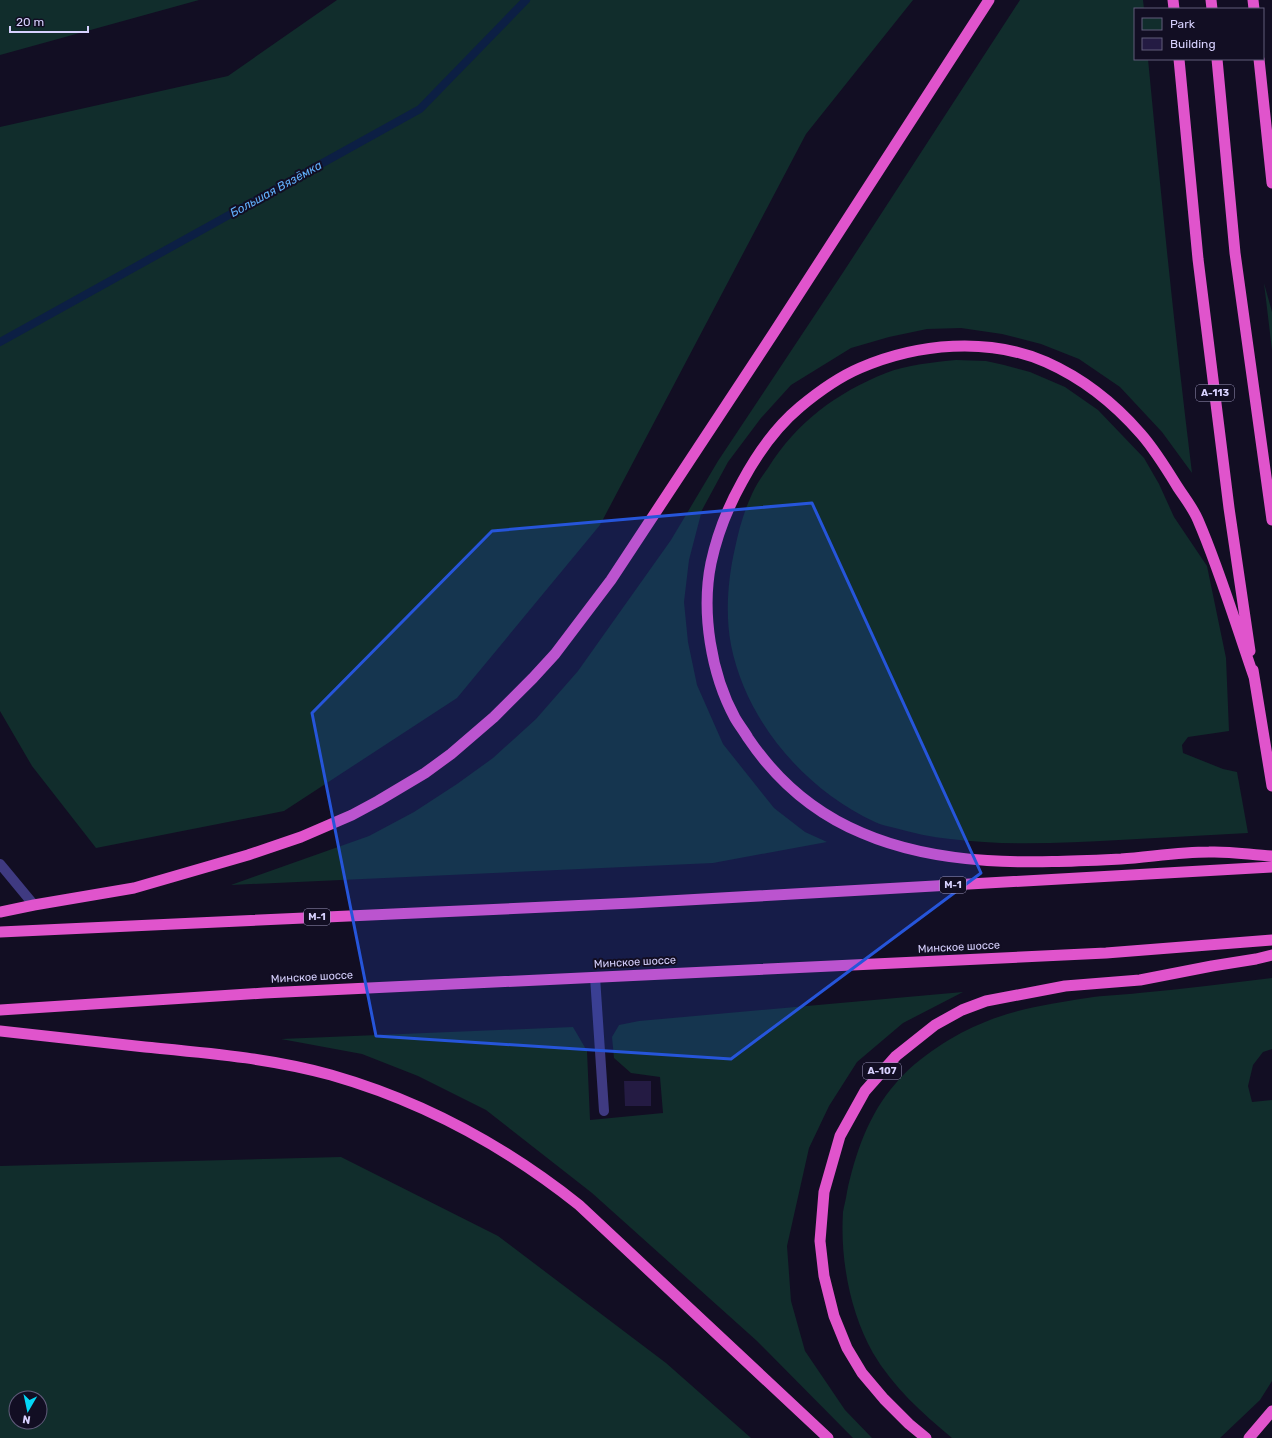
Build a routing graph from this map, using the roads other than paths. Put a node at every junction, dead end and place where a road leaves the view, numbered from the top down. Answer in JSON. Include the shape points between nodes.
{"nodes":[{"id":1,"x":990,"y":0,"type":"edge"},
{"id":2,"x":1179,"y":60,"type":"edge"},
{"id":3,"x":1217,"y":60,"type":"edge"},
{"id":4,"x":1259,"y":60,"type":"edge"},
{"id":5,"x":1272,"y":183,"type":"edge"},
{"id":6,"x":1272,"y":520,"type":"edge"},
{"id":7,"x":1254,"y":677,"type":"junction"},
{"id":8,"x":1272,"y":786,"type":"edge"},
{"id":9,"x":1272,"y":856,"type":"edge"},
{"id":10,"x":0,"y":864,"type":"edge"},
{"id":11,"x":1272,"y":867,"type":"edge"},
{"id":12,"x":34,"y":905,"type":"junction"},
{"id":13,"x":0,"y":912,"type":"edge"},
{"id":14,"x":0,"y":932,"type":"edge"},
{"id":15,"x":1272,"y":940,"type":"edge"},
{"id":16,"x":1272,"y":955,"type":"edge"},
{"id":17,"x":595,"y":977,"type":"junction"},
{"id":18,"x":0,"y":1010,"type":"edge"},
{"id":19,"x":0,"y":1031,"type":"edge"},
{"id":20,"x":604,"y":1110,"type":"dead end"},
{"id":21,"x":1272,"y":1411,"type":"edge"},
{"id":22,"x":828,"y":1438,"type":"edge"},
{"id":23,"x":926,"y":1438,"type":"edge"},
{"id":24,"x":1249,"y":1438,"type":"edge"}],
"edges":[{"from":1,"to":12,"type":"highway","via":[[611,580],[555,654],[494,717],[425,773],[365,808],[300,837],[134,888]]},
{"from":2,"to":7,"type":"highway","number":"А-113","via":[[1198,259],[1229,508]]},
{"from":3,"to":6,"type":"highway","via":[[1235,253]]},
{"from":4,"to":5,"type":"highway"},
{"from":7,"to":8,"type":"highway","number":"А-113"},
{"from":7,"to":9,"type":"highway","via":[[1196,516],[1160,459],[1125,416],[1085,383],[1022,354],[993,348],[933,347],[898,355],[858,369],[826,388],[782,425],[750,467],[727,513],[711,562],[707,614],[712,652],[736,720],[761,756],[788,786],[811,806],[843,824],[909,849],[985,860],[1013,862],[1122,859],[1208,852]]},
{"from":10,"to":12,"type":"lane"},
{"from":11,"to":14,"type":"highway","number":"М-1","via":[[641,902]]},
{"from":12,"to":13,"type":"highway"},
{"from":15,"to":17,"type":"highway","name":"Минское шоссе","via":[[1106,953]]},
{"from":16,"to":23,"type":"highway","number":"А-107","via":[[1140,980],[1043,989],[986,1001],[962,1010],[935,1025],[896,1056],[865,1091],[840,1136],[824,1192],[820,1241],[824,1276],[837,1323],[847,1348],[862,1373],[884,1399]]},
{"from":17,"to":18,"type":"highway","name":"Минское шоссе","via":[[264,993]]},
{"from":17,"to":20,"type":"lane"},
{"from":19,"to":22,"type":"highway","via":[[182,1050],[280,1064],[331,1075],[388,1094],[443,1118],[534,1171],[579,1205]]},
{"from":21,"to":24,"type":"highway"}]}
